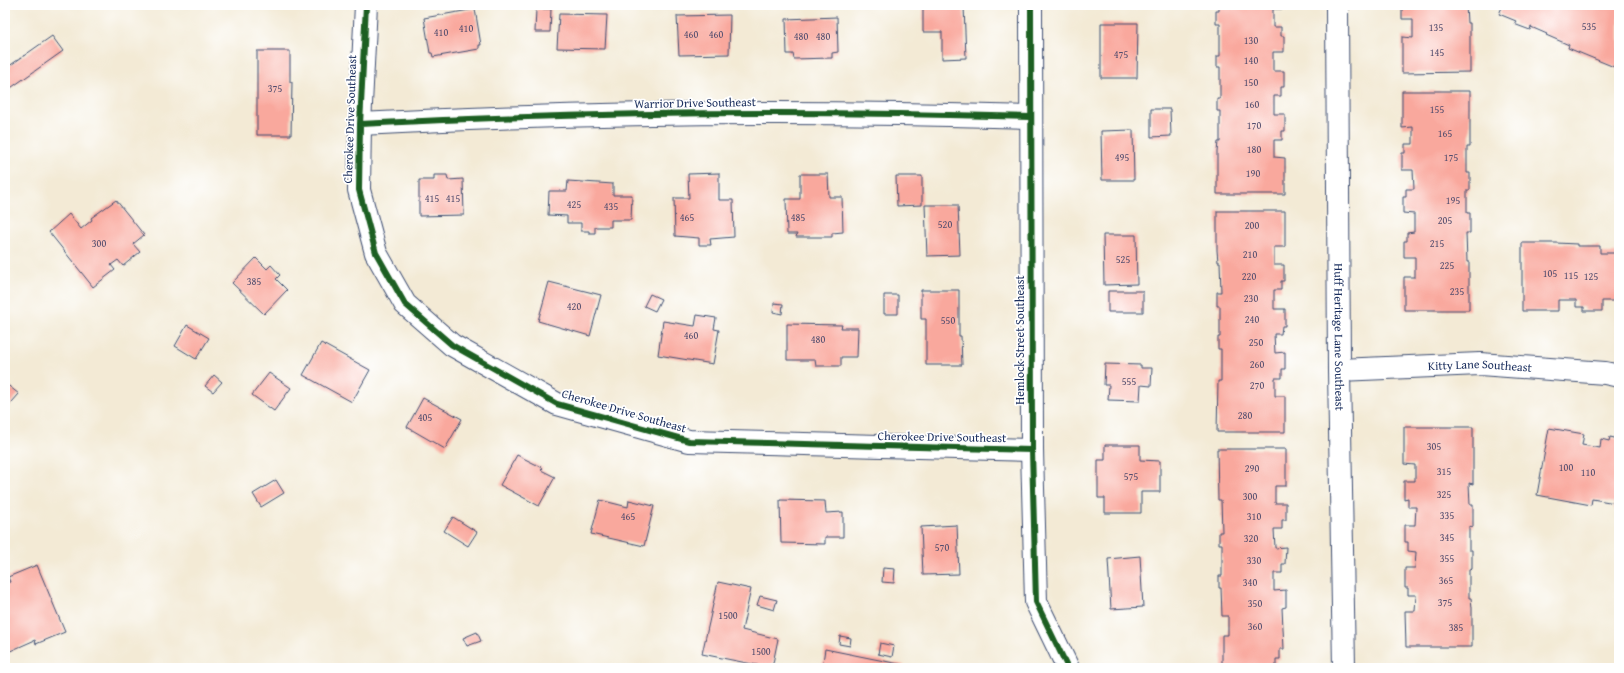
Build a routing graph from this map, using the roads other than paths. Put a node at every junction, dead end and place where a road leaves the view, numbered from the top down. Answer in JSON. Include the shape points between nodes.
{"nodes":[{"id":1,"x":366,"y":5,"type":"edge"},
{"id":2,"x":1031,"y":5,"type":"edge"},
{"id":3,"x":1337,"y":5,"type":"edge"},
{"id":4,"x":1030,"y":117,"type":"junction"},
{"id":5,"x":360,"y":124,"type":"junction"},
{"id":6,"x":1339,"y":370,"type":"junction"},
{"id":7,"x":1619,"y":376,"type":"edge"},
{"id":8,"x":1032,"y":450,"type":"junction"},
{"id":9,"x":1068,"y":668,"type":"edge"},
{"id":10,"x":1344,"y":668,"type":"edge"}],
"edges":[{"from":1,"to":5,"type":"street","name":"Cherokee Drive Southeast"},
{"from":2,"to":4,"type":"street","name":"Hemlock Street Southeast"},
{"from":3,"to":6,"type":"street","name":"Huff Heritage Lane Southeast"},
{"from":4,"to":5,"type":"street","name":"Warrior Drive Southeast","via":[[897,112],[516,116]]},
{"from":4,"to":8,"type":"street","name":"Hemlock Street Southeast"},
{"from":5,"to":8,"type":"street","name":"Cherokee Drive Southeast","via":[[359,190],[376,253],[405,304],[452,345],[557,404],[689,442]]},
{"from":6,"to":7,"type":"street","name":"Kitty Lane Southeast","via":[[1480,364]]},
{"from":6,"to":10,"type":"street","name":"Huff Heritage Lane Southeast"},
{"from":8,"to":9,"type":"street","name":"Hemlock Street Southeast","via":[[1036,602]]}]}
